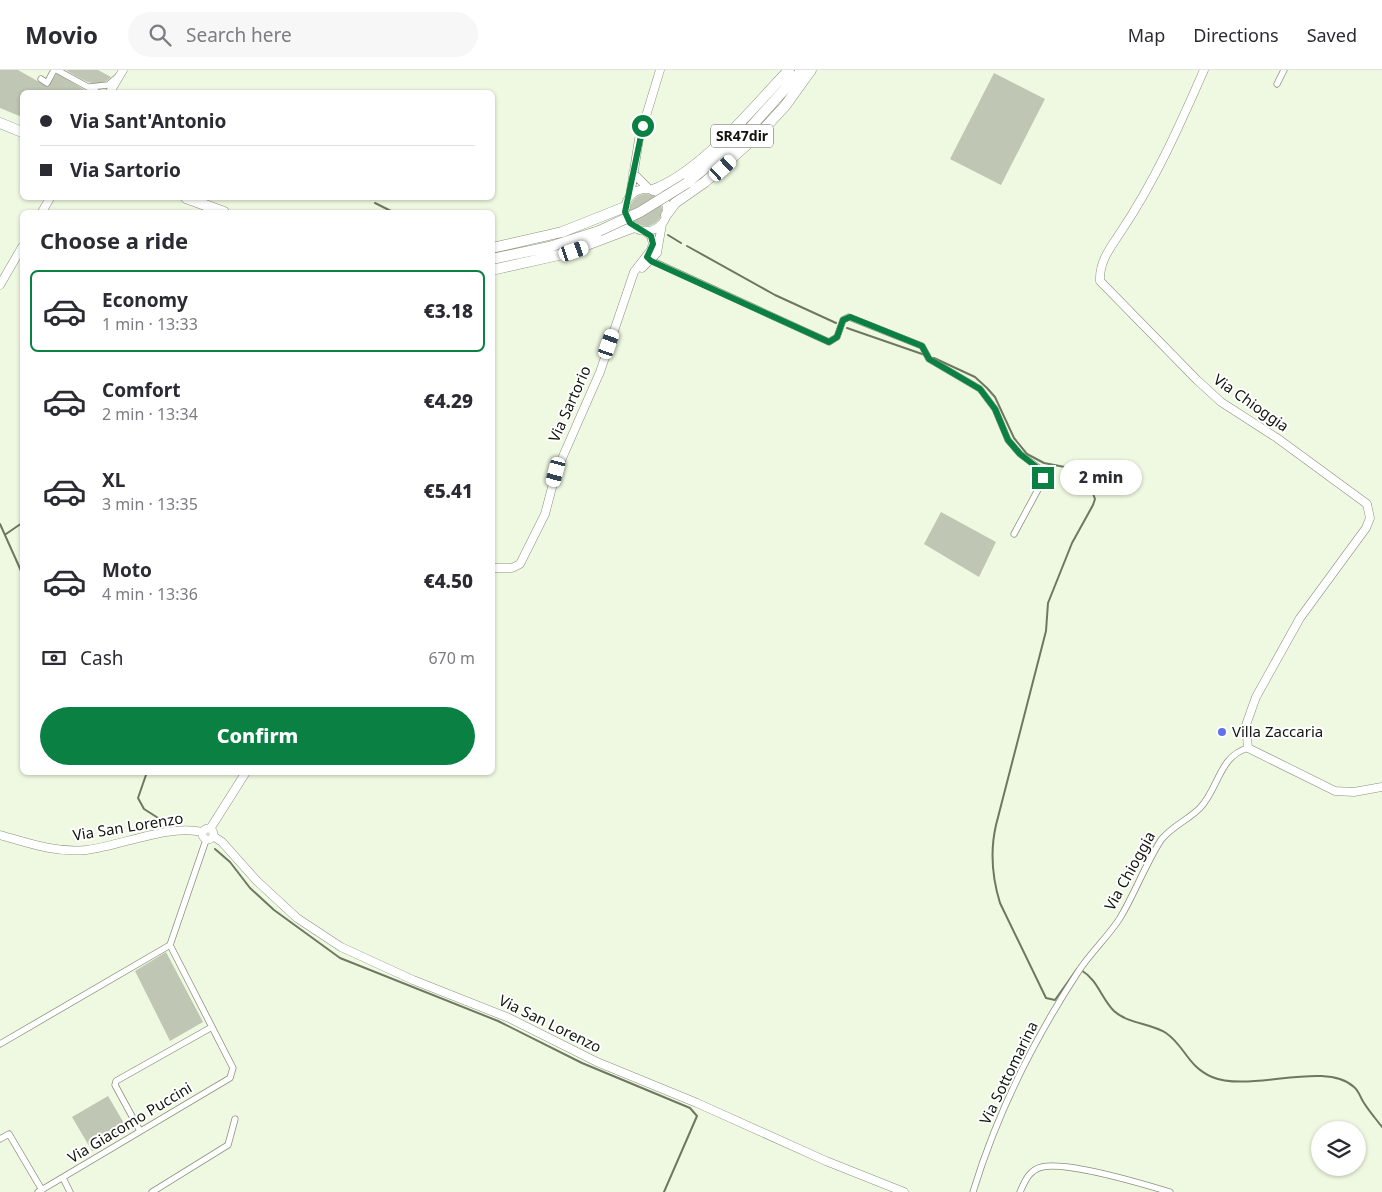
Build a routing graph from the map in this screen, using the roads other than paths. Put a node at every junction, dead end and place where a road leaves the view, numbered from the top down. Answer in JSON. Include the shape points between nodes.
{"nodes":[{"id":1,"x":56,"y":70,"type":"edge"},
{"id":2,"x":660,"y":70,"type":"edge"},
{"id":3,"x":789,"y":70,"type":"edge"},
{"id":4,"x":802,"y":70,"type":"edge"},
{"id":5,"x":811,"y":70,"type":"edge"},
{"id":6,"x":1204,"y":70,"type":"edge"},
{"id":7,"x":1284,"y":70,"type":"edge"},
{"id":8,"x":122,"y":72,"type":"edge"},
{"id":9,"x":41,"y":79,"type":"dead end"},
{"id":10,"x":1277,"y":84,"type":"dead end"},
{"id":11,"x":89,"y":90,"type":"edge"},
{"id":12,"x":111,"y":90,"type":"edge"},
{"id":13,"x":0,"y":123,"type":"edge"},
{"id":14,"x":20,"y":131,"type":"edge"},
{"id":15,"x":633,"y":173,"type":"junction"},
{"id":16,"x":651,"y":190,"type":"junction"},
{"id":17,"x":630,"y":196,"type":"junction"},
{"id":18,"x":191,"y":200,"type":"edge"},
{"id":19,"x":625,"y":207,"type":"junction"},
{"id":20,"x":219,"y":210,"type":"edge"},
{"id":21,"x":664,"y":220,"type":"junction"},
{"id":22,"x":634,"y":227,"type":"junction"},
{"id":23,"x":645,"y":231,"type":"junction"},
{"id":24,"x":495,"y":247,"type":"edge"},
{"id":25,"x":20,"y":250,"type":"edge"},
{"id":26,"x":495,"y":258,"type":"edge"},
{"id":27,"x":649,"y":259,"type":"junction"},
{"id":28,"x":495,"y":269,"type":"edge"},
{"id":29,"x":0,"y":285,"type":"edge"},
{"id":30,"x":1014,"y":534,"type":"dead end"},
{"id":31,"x":495,"y":568,"type":"edge"},
{"id":32,"x":1248,"y":748,"type":"junction"},
{"id":33,"x":244,"y":775,"type":"edge"},
{"id":34,"x":1382,"y":787,"type":"edge"},
{"id":35,"x":208,"y":834,"type":"junction"},
{"id":36,"x":0,"y":835,"type":"edge"},
{"id":37,"x":170,"y":945,"type":"junction"},
{"id":38,"x":1081,"y":968,"type":"joint"},
{"id":39,"x":212,"y":1027,"type":"junction"},
{"id":40,"x":0,"y":1044,"type":"edge"},
{"id":41,"x":235,"y":1119,"type":"dead end"},
{"id":42,"x":140,"y":1131,"type":"junction"},
{"id":43,"x":0,"y":1139,"type":"edge"},
{"id":44,"x":63,"y":1178,"type":"junction"},
{"id":45,"x":40,"y":1191,"type":"edge"},
{"id":46,"x":70,"y":1192,"type":"edge"},
{"id":47,"x":152,"y":1192,"type":"edge"},
{"id":48,"x":904,"y":1192,"type":"edge"},
{"id":49,"x":973,"y":1192,"type":"edge"},
{"id":50,"x":1020,"y":1192,"type":"edge"},
{"id":51,"x":1170,"y":1192,"type":"edge"}],
"edges":[{"from":1,"to":9,"type":"street","via":[[47,83]]},
{"from":1,"to":11,"type":"street"},
{"from":2,"to":15,"type":"street","via":[[639,139]]},
{"from":3,"to":16,"type":"highway","via":[[715,147],[679,176]]},
{"from":4,"to":26,"type":"highway","name":"SR47dir","number":"SR47dir","bridge":true,"via":[[740,138],[687,183],[640,212],[599,231],[549,247]]},
{"from":5,"to":21,"type":"highway","via":[[760,133],[705,182],[675,203]]},
{"from":6,"to":32,"type":"street","name":"Via Chioggia","via":[[1146,195],[1104,258],[1099,269],[1100,280],[1107,291],[1196,380],[1222,402],[1352,491],[1367,504],[1370,512],[1366,528],[1300,618],[1256,697],[1246,725]]},
{"from":7,"to":10,"type":"street"},
{"from":8,"to":11,"type":"street","via":[[108,86]]},
{"from":8,"to":12,"type":"street"},
{"from":13,"to":14,"type":"highway"},
{"from":15,"to":16,"type":"street"},
{"from":15,"to":17,"type":"street"},
{"from":16,"to":17,"type":"street","via":[[639,190]]},
{"from":16,"to":21,"type":"street","via":[[663,197],[666,203]]},
{"from":17,"to":19,"type":"street"},
{"from":18,"to":20,"type":"highway"},
{"from":19,"to":22,"type":"street","via":[[627,218]]},
{"from":19,"to":24,"type":"highway","via":[[562,232]]},
{"from":21,"to":23,"type":"street","via":[[654,229]]},
{"from":21,"to":27,"type":"street","name":"Via Sartorio","via":[[657,253]]},
{"from":22,"to":23,"type":"street"},
{"from":22,"to":28,"type":"highway","via":[[564,254]]},
{"from":23,"to":27,"type":"street","via":[[653,244]]},
{"from":25,"to":29,"type":"street"},
{"from":27,"to":30,"type":"street","via":[[829,342],[837,337],[843,320],[850,317],[922,346],[929,359],[980,389],[995,409],[1008,440],[1043,472],[1041,484]]},
{"from":27,"to":31,"type":"street","name":"Via Sartorio","via":[[630,283],[600,372],[556,472],[545,514],[520,564],[512,568]]},
{"from":32,"to":34,"type":"street","via":[[1335,791],[1354,792]]},
{"from":32,"to":38,"type":"street","name":"Via Chioggia","via":[[1227,760],[1200,808],[1166,834],[1117,922]]},
{"from":33,"to":35,"type":"street"},
{"from":35,"to":36,"type":"street","name":"Via San Lorenzo","via":[[183,831],[85,850],[40,846]]},
{"from":35,"to":37,"type":"street"},
{"from":35,"to":48,"type":"street","name":"Via San Lorenzo","via":[[222,842],[297,918],[341,947],[509,1018],[597,1062]]},
{"from":37,"to":39,"type":"street"},
{"from":37,"to":40,"type":"street"},
{"from":38,"to":49,"type":"street","name":"Via Sottomarina","via":[[1009,1095]]},
{"from":39,"to":42,"type":"street","name":"Via Giacomo Puccini","via":[[233,1074]]},
{"from":39,"to":42,"type":"street","via":[[116,1082]]},
{"from":41,"to":47,"type":"street","via":[[228,1144]]},
{"from":42,"to":44,"type":"street","name":"Via Giacomo Puccini"},
{"from":43,"to":45,"type":"street","via":[[9,1134]]},
{"from":44,"to":45,"type":"street","name":"Via Giacomo Puccini"},
{"from":44,"to":46,"type":"street"},
{"from":50,"to":51,"type":"street","via":[[1027,1177],[1042,1166],[1103,1174]]}]}
